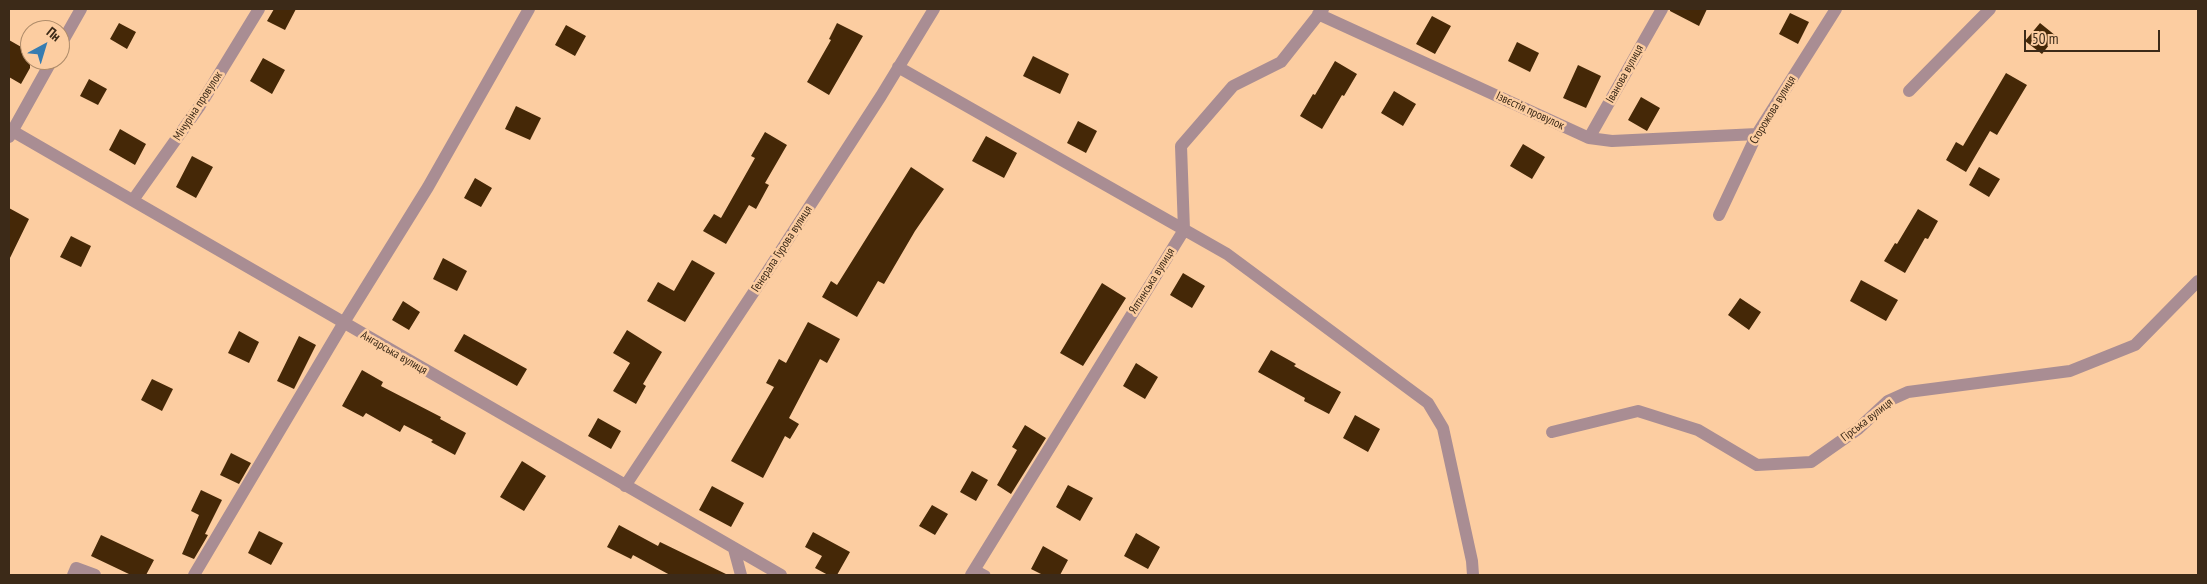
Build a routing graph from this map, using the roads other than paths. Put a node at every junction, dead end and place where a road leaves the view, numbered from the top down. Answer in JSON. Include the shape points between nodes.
{"nodes":[{"id":1,"x":81,"y":9,"type":"edge"},
{"id":2,"x":259,"y":9,"type":"edge"},
{"id":3,"x":529,"y":9,"type":"edge"},
{"id":4,"x":934,"y":9,"type":"edge"},
{"id":5,"x":1662,"y":9,"type":"edge"},
{"id":6,"x":1836,"y":9,"type":"edge"},
{"id":7,"x":1990,"y":9,"type":"edge"},
{"id":8,"x":1320,"y":12,"type":"edge"},
{"id":9,"x":70,"y":28,"type":"edge"},
{"id":10,"x":898,"y":67,"type":"junction"},
{"id":11,"x":46,"y":70,"type":"edge"},
{"id":12,"x":1908,"y":91,"type":"dead end"},
{"id":13,"x":10,"y":133,"type":"edge"},
{"id":14,"x":1757,"y":134,"type":"junction"},
{"id":15,"x":1589,"y":138,"type":"junction"},
{"id":16,"x":133,"y":200,"type":"junction"},
{"id":17,"x":1720,"y":216,"type":"dead end"},
{"id":18,"x":1184,"y":230,"type":"junction"},
{"id":19,"x":2198,"y":281,"type":"edge"},
{"id":20,"x":343,"y":324,"type":"junction"},
{"id":21,"x":1552,"y":432,"type":"dead end"},
{"id":22,"x":625,"y":486,"type":"junction"},
{"id":23,"x":734,"y":549,"type":"junction"},
{"id":24,"x":978,"y":573,"type":"edge"},
{"id":25,"x":73,"y":575,"type":"edge"},
{"id":26,"x":95,"y":575,"type":"edge"},
{"id":27,"x":194,"y":575,"type":"edge"},
{"id":28,"x":741,"y":575,"type":"edge"},
{"id":29,"x":781,"y":575,"type":"edge"},
{"id":30,"x":1473,"y":575,"type":"edge"}],
"edges":[{"from":1,"to":9,"type":"street"},
{"from":2,"to":16,"type":"street","name":"Мічуріна провулок","via":[[199,107]]},
{"from":3,"to":20,"type":"street","via":[[428,187]]},
{"from":4,"to":10,"type":"street","name":"Генерала Гурова вулиця"},
{"from":5,"to":15,"type":"street","name":"Іванова вулиця"},
{"from":6,"to":14,"type":"street","name":"Сторожова вулиця"},
{"from":7,"to":12,"type":"street"},
{"from":8,"to":15,"type":"street","name":"Ізвєстія провулок"},
{"from":8,"to":18,"type":"street","via":[[1281,62],[1234,86],[1181,146]]},
{"from":10,"to":18,"type":"street"},
{"from":10,"to":22,"type":"street","name":"Генерала Гурова вулиця"},
{"from":11,"to":13,"type":"street"},
{"from":13,"to":16,"type":"street","name":"Ангарська вулиця"},
{"from":14,"to":15,"type":"street","name":"Ізвєстія провулок","via":[[1612,141]]},
{"from":14,"to":17,"type":"street","name":"Сторожова вулиця"},
{"from":16,"to":20,"type":"street","name":"Ангарська вулиця"},
{"from":18,"to":24,"type":"street","name":"Ялтинська вулиця"},
{"from":18,"to":30,"type":"street","via":[[1226,254],[1428,402],[1442,428]]},
{"from":19,"to":21,"type":"street","name":"Гірська вулиця","via":[[2135,345],[2070,371],[1908,392],[1888,402],[1858,429],[1811,462],[1757,465],[1698,430],[1638,411]]},
{"from":20,"to":22,"type":"street","name":"Ангарська вулиця"},
{"from":20,"to":27,"type":"street"},
{"from":22,"to":23,"type":"street","name":"Ангарська вулиця"},
{"from":23,"to":28,"type":"street"},
{"from":23,"to":29,"type":"street","name":"Ангарська вулиця"},
{"from":25,"to":26,"type":"street","via":[[76,568]]}]}
